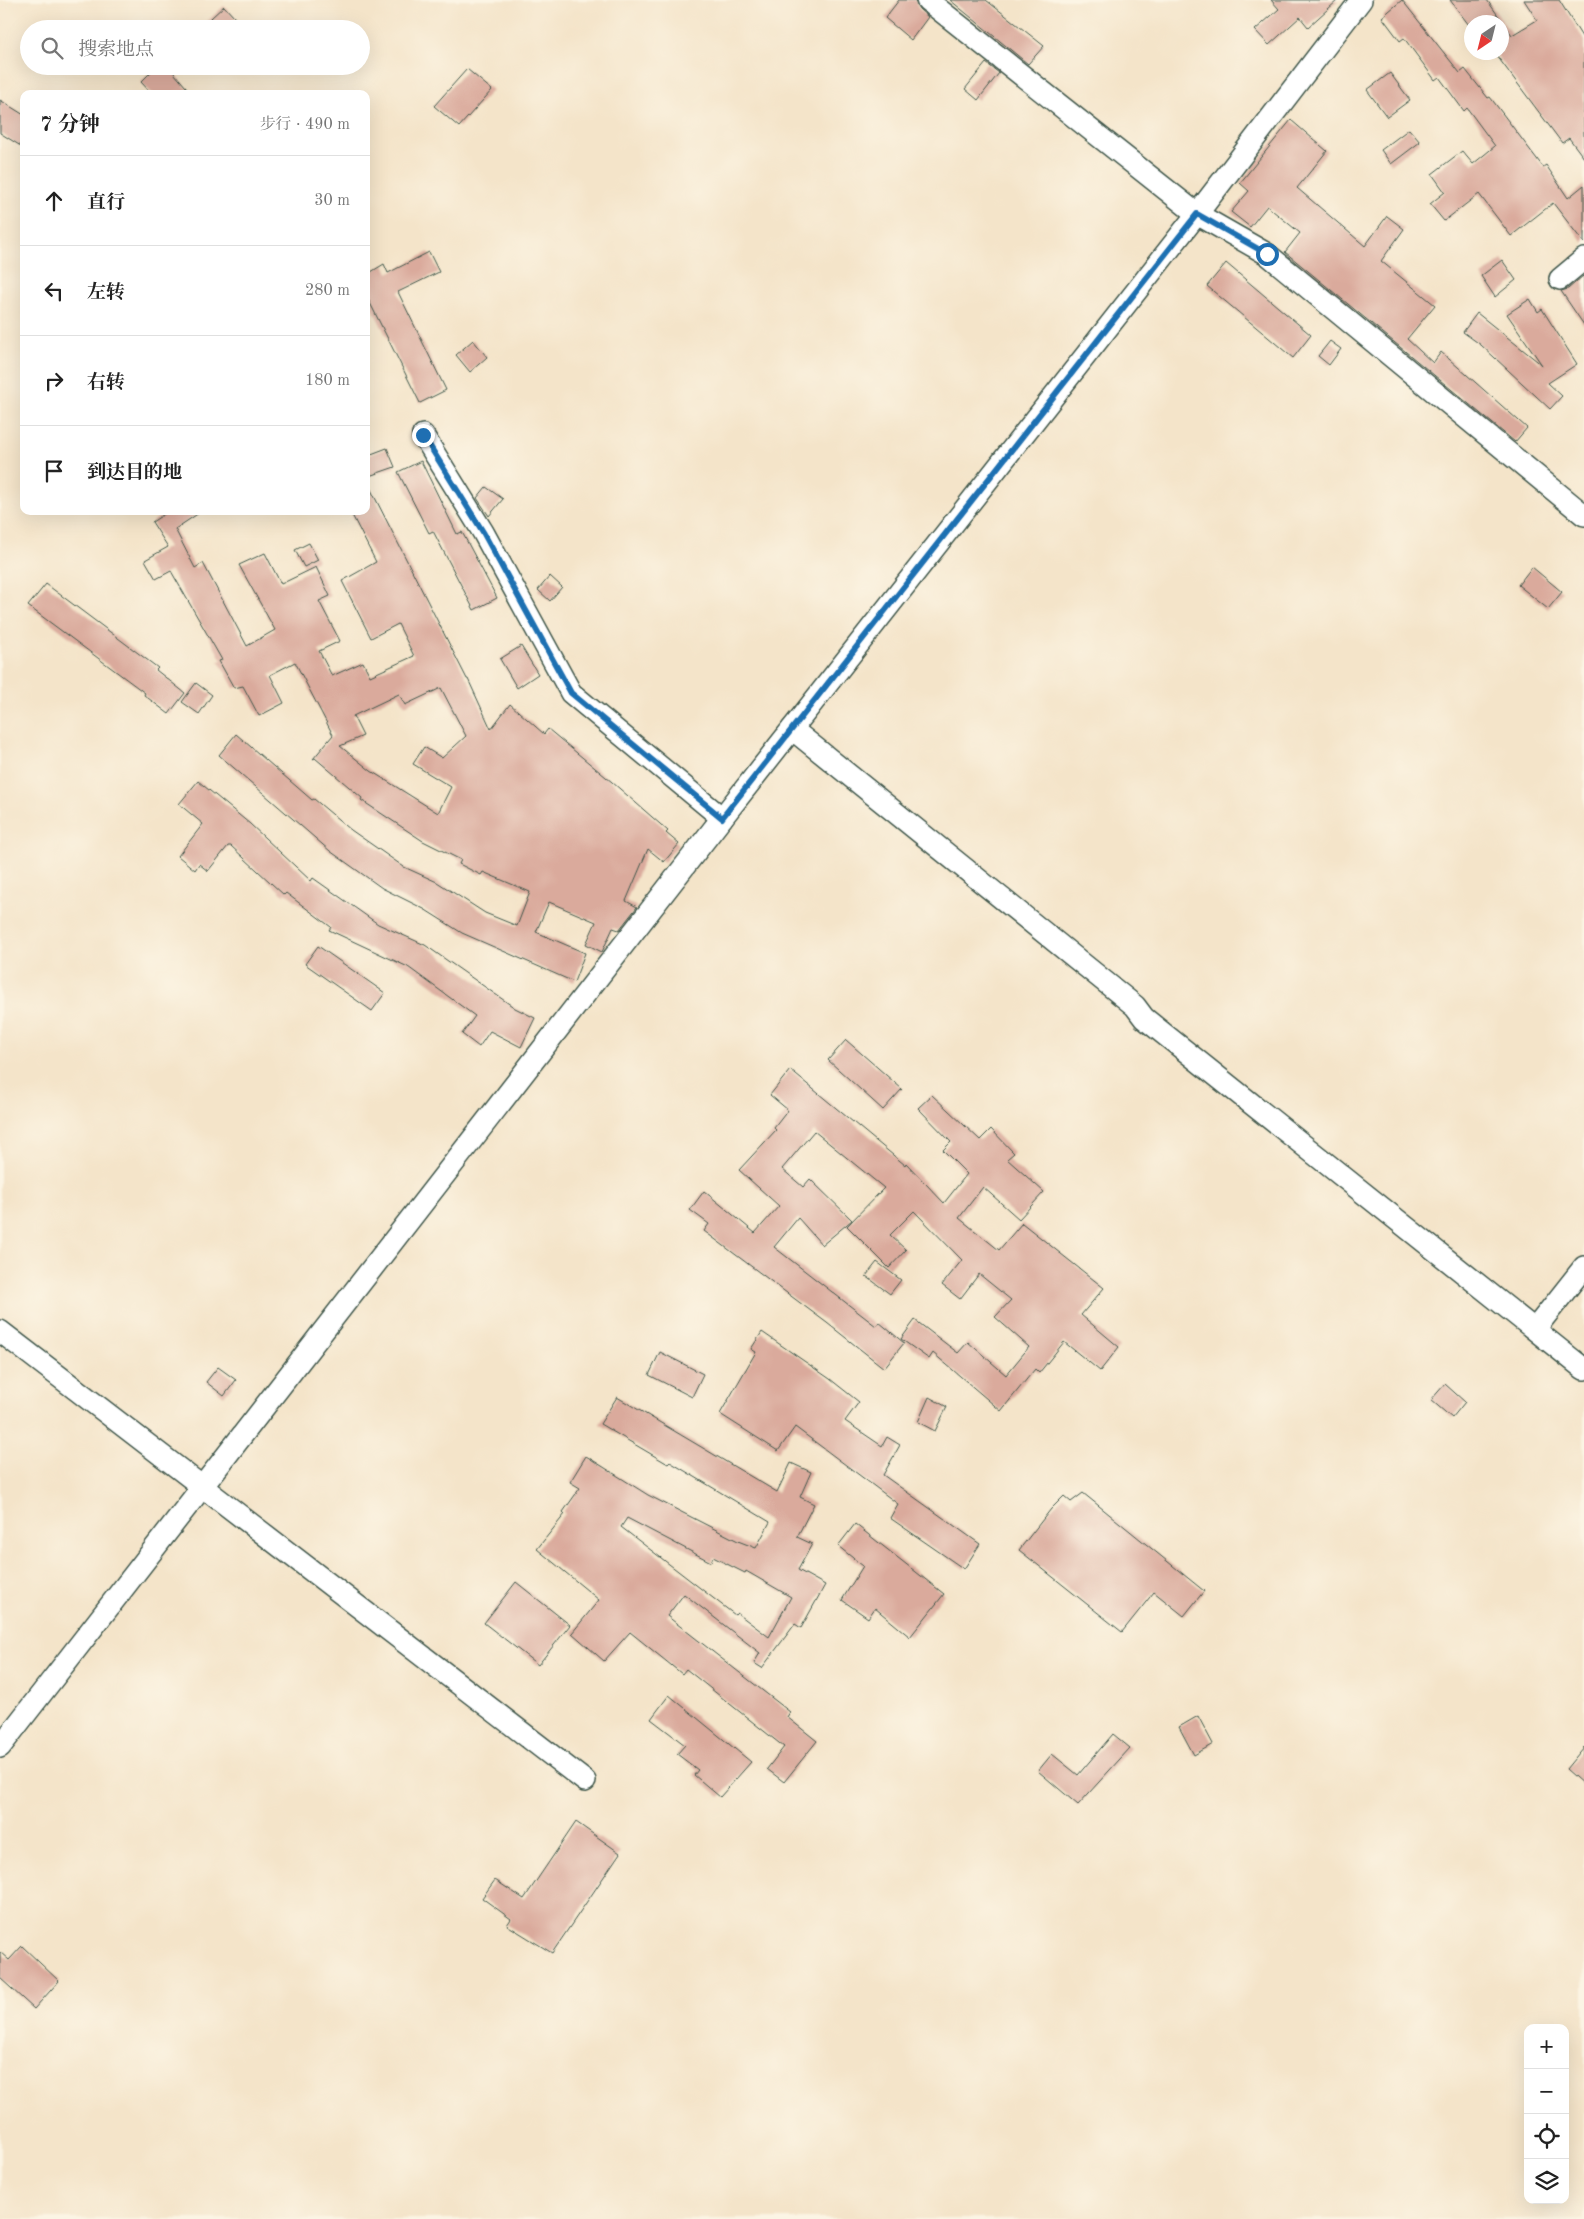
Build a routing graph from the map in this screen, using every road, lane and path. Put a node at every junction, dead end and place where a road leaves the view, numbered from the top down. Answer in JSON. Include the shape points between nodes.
{"nodes":[{"id":1,"x":928,"y":0,"type":"edge"},
{"id":2,"x":1361,"y":0,"type":"edge"},
{"id":3,"x":1197,"y":214,"type":"junction"},
{"id":4,"x":1584,"y":259,"type":"edge"},
{"id":5,"x":1560,"y":279,"type":"dead end"},
{"id":6,"x":423,"y":435,"type":"dead end"},
{"id":7,"x":1584,"y":515,"type":"edge"},
{"id":8,"x":792,"y":729,"type":"junction"},
{"id":9,"x":722,"y":818,"type":"junction"},
{"id":10,"x":1584,"y":1267,"type":"edge"},
{"id":11,"x":1535,"y":1329,"type":"junction"},
{"id":12,"x":0,"y":1331,"type":"edge"},
{"id":13,"x":1584,"y":1369,"type":"edge"},
{"id":14,"x":203,"y":1485,"type":"junction"},
{"id":15,"x":0,"y":1747,"type":"edge"},
{"id":16,"x":585,"y":1781,"type":"dead end"}],
"edges":[{"from":1,"to":3,"type":"street"},
{"from":2,"to":3,"type":"street"},
{"from":3,"to":7,"type":"street","via":[[1267,254]]},
{"from":3,"to":8,"type":"street"},
{"from":4,"to":5,"type":"street"},
{"from":6,"to":9,"type":"street","via":[[483,532],[571,693]]},
{"from":8,"to":9,"type":"street"},
{"from":8,"to":11,"type":"street","via":[[1135,1006],[1144,1018]]},
{"from":9,"to":14,"type":"street"},
{"from":10,"to":11,"type":"street"},
{"from":11,"to":13,"type":"street"},
{"from":12,"to":14,"type":"street"},
{"from":14,"to":15,"type":"street"},
{"from":14,"to":16,"type":"street"}]}
